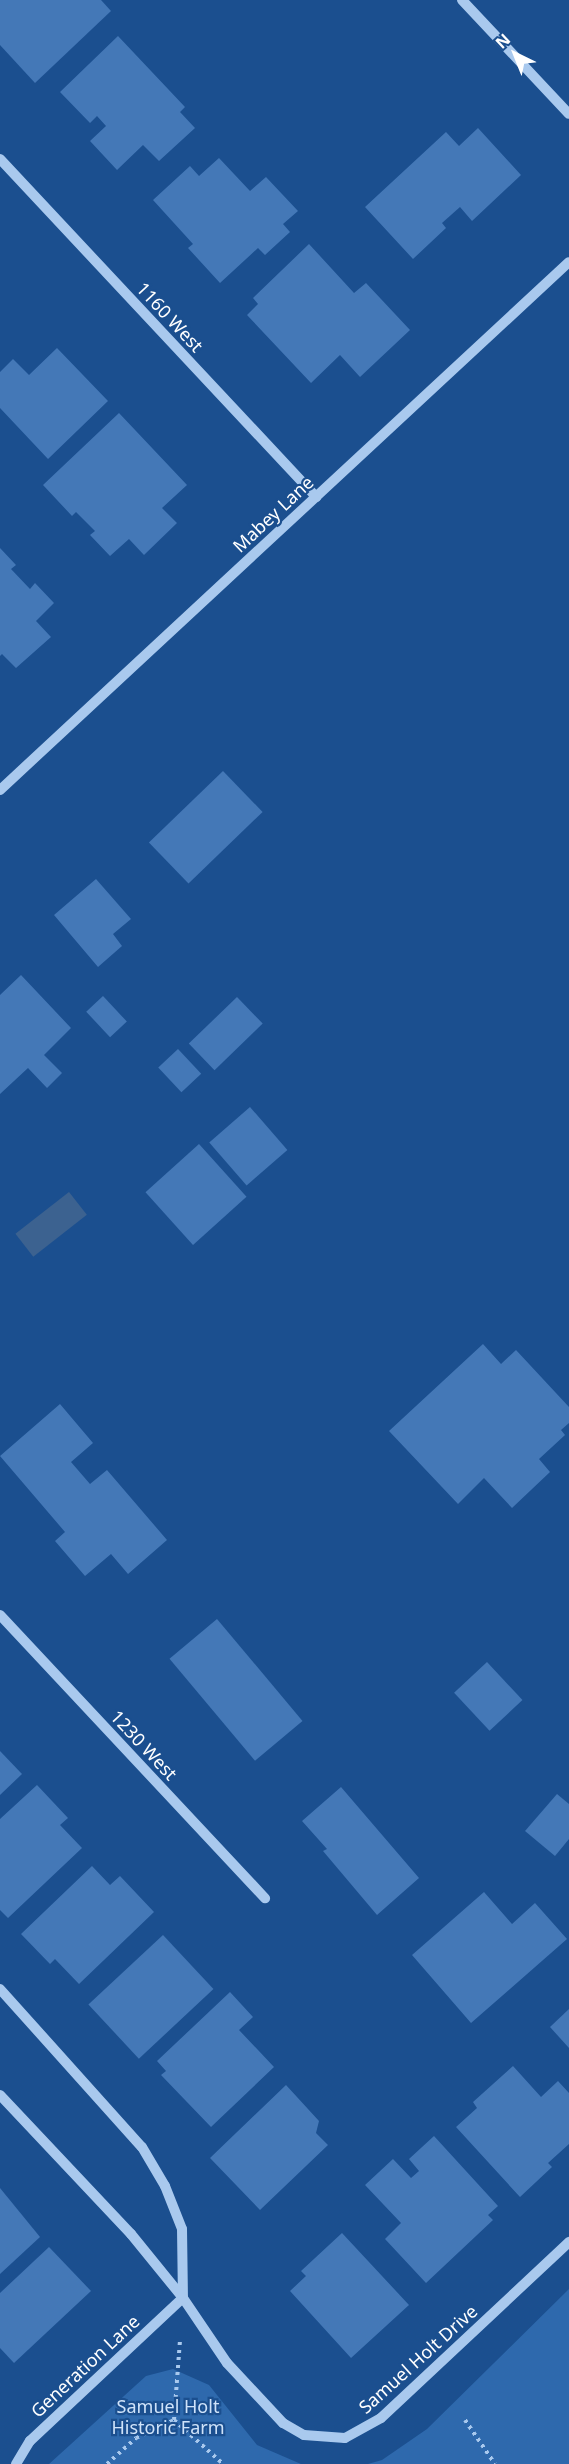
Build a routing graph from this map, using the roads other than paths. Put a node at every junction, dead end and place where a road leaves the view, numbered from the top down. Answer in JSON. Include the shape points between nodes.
{"nodes":[{"id":1,"x":462,"y":0,"type":"edge"},
{"id":2,"x":569,"y":114,"type":"edge"},
{"id":3,"x":0,"y":159,"type":"edge"},
{"id":4,"x":569,"y":262,"type":"edge"},
{"id":5,"x":316,"y":497,"type":"junction"},
{"id":6,"x":0,"y":790,"type":"edge"},
{"id":7,"x":0,"y":1615,"type":"edge"},
{"id":8,"x":265,"y":1898,"type":"dead end"},
{"id":9,"x":0,"y":1989,"type":"edge"},
{"id":10,"x":0,"y":2095,"type":"edge"},
{"id":11,"x":569,"y":2242,"type":"edge"},
{"id":12,"x":183,"y":2298,"type":"junction"},
{"id":13,"x":16,"y":2464,"type":"edge"}],
"edges":[{"from":1,"to":2,"type":"street"},
{"from":3,"to":5,"type":"street","name":"1160 West"},
{"from":4,"to":5,"type":"street","name":"Mabey Lane"},
{"from":5,"to":6,"type":"street","name":"Mabey Lane"},
{"from":7,"to":8,"type":"street","name":"1230 West"},
{"from":9,"to":12,"type":"street","via":[[113,2111],[154,2166],[182,2229]]},
{"from":10,"to":12,"type":"street","name":"Samuel Holt Drive","via":[[131,2234]]},
{"from":11,"to":12,"type":"street","name":"Samuel Holt Drive","via":[[381,2418],[345,2438],[304,2435],[283,2423],[227,2363]]},
{"from":12,"to":13,"type":"street","name":"Generation Lane","via":[[30,2441]]}]}
